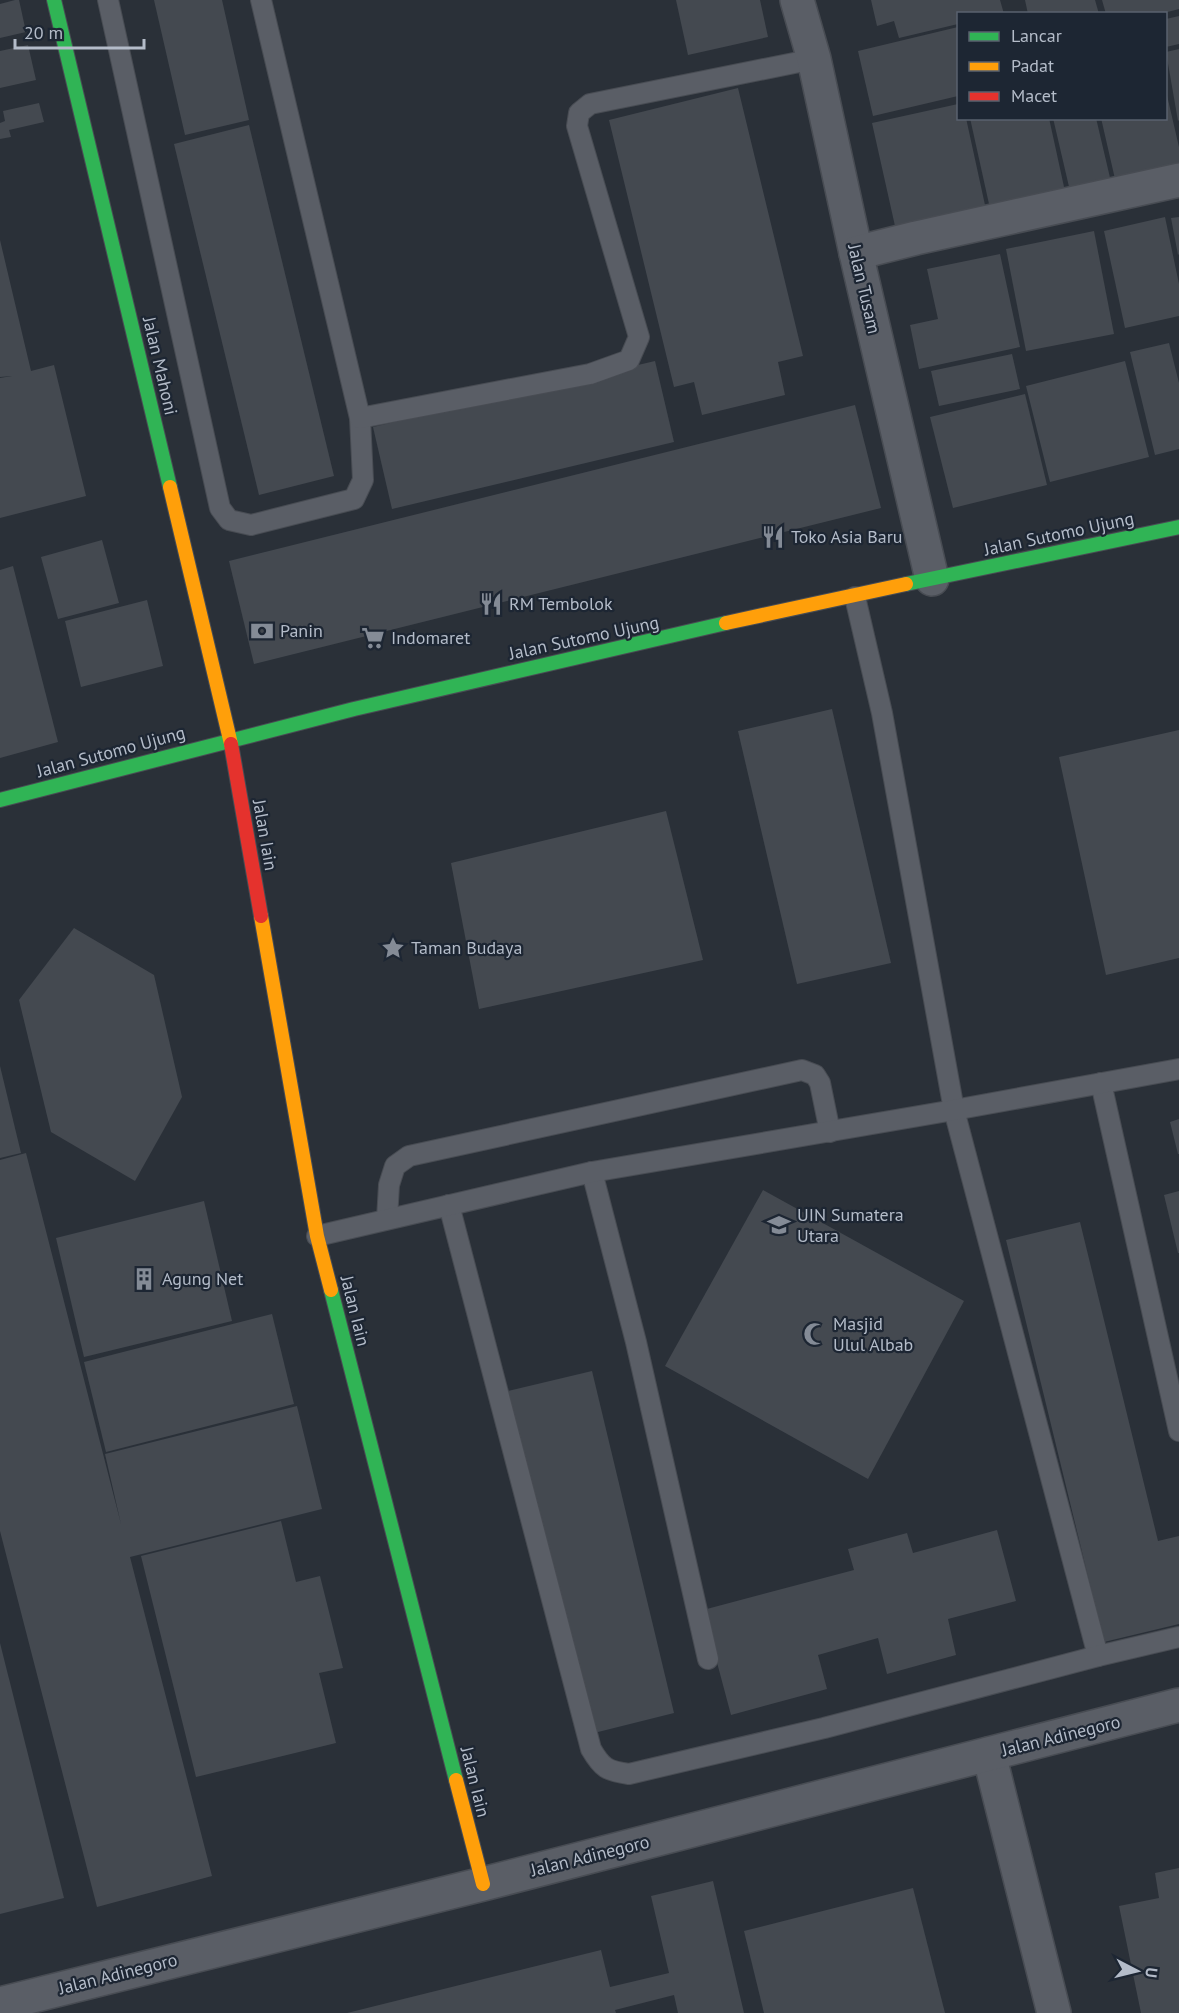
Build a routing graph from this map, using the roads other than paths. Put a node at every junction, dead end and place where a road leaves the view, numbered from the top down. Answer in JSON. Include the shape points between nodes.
{"nodes":[{"id":1,"x":54,"y":0,"type":"edge"},
{"id":2,"x":108,"y":0,"type":"edge"},
{"id":3,"x":261,"y":0,"type":"edge"},
{"id":4,"x":797,"y":0,"type":"edge"},
{"id":5,"x":814,"y":59,"type":"junction"},
{"id":6,"x":1179,"y":180,"type":"edge"},
{"id":7,"x":856,"y":253,"type":"junction"},
{"id":8,"x":360,"y":418,"type":"junction"},
{"id":9,"x":1179,"y":527,"type":"edge"},
{"id":10,"x":932,"y":579,"type":"junction"},
{"id":11,"x":855,"y":597,"type":"junction"},
{"id":12,"x":230,"y":740,"type":"junction"},
{"id":13,"x":0,"y":800,"type":"edge"},
{"id":14,"x":1179,"y":1069,"type":"edge"},
{"id":15,"x":1101,"y":1083,"type":"junction"},
{"id":16,"x":954,"y":1110,"type":"junction"},
{"id":17,"x":830,"y":1132,"type":"junction"},
{"id":18,"x":592,"y":1172,"type":"junction"},
{"id":19,"x":449,"y":1205,"type":"junction"},
{"id":20,"x":387,"y":1220,"type":"junction"},
{"id":21,"x":317,"y":1236,"type":"junction"},
{"id":22,"x":1179,"y":1431,"type":"edge"},
{"id":23,"x":1179,"y":1637,"type":"edge"},
{"id":24,"x":1098,"y":1656,"type":"junction"},
{"id":25,"x":708,"y":1659,"type":"dead end"},
{"id":26,"x":1179,"y":1705,"type":"edge"},
{"id":27,"x":989,"y":1754,"type":"junction"},
{"id":28,"x":483,"y":1884,"type":"junction"},
{"id":29,"x":0,"y":2004,"type":"edge"},
{"id":30,"x":1054,"y":2013,"type":"edge"}],
"edges":[{"from":1,"to":12,"type":"street","name":"Jalan Mahoni"},
{"from":2,"to":8,"type":"lane","via":[[220,508],[229,520],[251,525],[354,499],[363,480]]},
{"from":3,"to":8,"type":"lane"},
{"from":4,"to":5,"type":"street","name":"Jalan Tusam"},
{"from":5,"to":7,"type":"street","name":"Jalan Tusam"},
{"from":5,"to":8,"type":"lane","via":[[590,104],[579,113],[577,126],[639,337],[629,360],[590,374]]},
{"from":6,"to":7,"type":"street"},
{"from":7,"to":10,"type":"street","name":"Jalan Tusam"},
{"from":9,"to":10,"type":"street","name":"Jalan Sutomo Ujung"},
{"from":10,"to":11,"type":"street","name":"Jalan Sutomo Ujung"},
{"from":11,"to":12,"type":"street","name":"Jalan Sutomo Ujung","via":[[471,681]]},
{"from":11,"to":16,"type":"lane","via":[[882,713]]},
{"from":12,"to":13,"type":"street","name":"Jalan Sutomo Ujung"},
{"from":12,"to":21,"type":"street","name":"Jalan Iain"},
{"from":14,"to":15,"type":"lane"},
{"from":15,"to":16,"type":"lane"},
{"from":15,"to":22,"type":"lane"},
{"from":16,"to":17,"type":"lane"},
{"from":16,"to":24,"type":"lane"},
{"from":17,"to":18,"type":"lane"},
{"from":17,"to":20,"type":"lane","via":[[820,1083],[815,1075],[802,1070],[409,1156],[396,1166],[392,1176]]},
{"from":18,"to":19,"type":"lane"},
{"from":18,"to":25,"type":"lane","via":[[636,1342]]},
{"from":19,"to":20,"type":"lane"},
{"from":19,"to":24,"type":"lane","via":[[591,1749],[601,1765],[629,1774]]},
{"from":20,"to":21,"type":"lane"},
{"from":21,"to":28,"type":"street","name":"Jalan Iain"},
{"from":23,"to":24,"type":"lane"},
{"from":26,"to":27,"type":"street","name":"Jalan Adinegoro"},
{"from":27,"to":28,"type":"street","name":"Jalan Adinegoro"},
{"from":27,"to":30,"type":"street"},
{"from":28,"to":29,"type":"street","name":"Jalan Adinegoro"}]}
